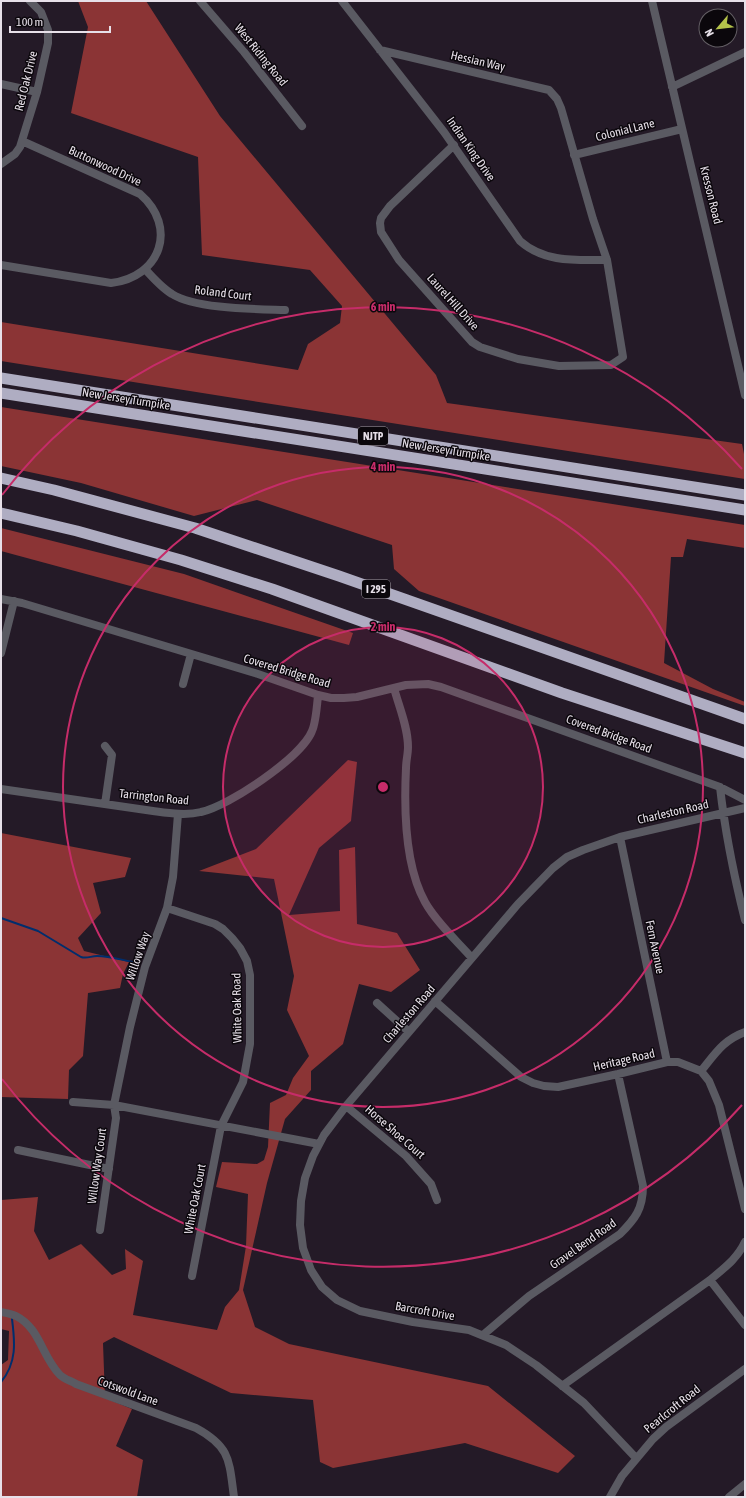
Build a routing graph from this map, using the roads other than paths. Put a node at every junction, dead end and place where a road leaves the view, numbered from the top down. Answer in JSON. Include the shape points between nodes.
{"nodes":[{"id":1,"x":30,"y":1,"type":"edge"},
{"id":2,"x":200,"y":1,"type":"edge"},
{"id":3,"x":342,"y":1,"type":"edge"},
{"id":4,"x":651,"y":1,"type":"edge"},
{"id":5,"x":380,"y":50,"type":"junction"},
{"id":6,"x":745,"y":52,"type":"edge"},
{"id":7,"x":1,"y":84,"type":"edge"},
{"id":8,"x":672,"y":87,"type":"junction"},
{"id":9,"x":37,"y":92,"type":"junction"},
{"id":10,"x":561,"y":108,"type":"joint"},
{"id":11,"x":302,"y":126,"type":"dead end"},
{"id":12,"x":682,"y":129,"type":"junction"},
{"id":13,"x":22,"y":141,"type":"junction"},
{"id":14,"x":454,"y":145,"type":"junction"},
{"id":15,"x":574,"y":155,"type":"junction"},
{"id":16,"x":1,"y":164,"type":"edge"},
{"id":17,"x":607,"y":260,"type":"junction"},
{"id":18,"x":1,"y":265,"type":"edge"},
{"id":19,"x":145,"y":269,"type":"junction"},
{"id":20,"x":285,"y":310,"type":"dead end"},
{"id":21,"x":1,"y":378,"type":"edge"},
{"id":22,"x":1,"y":393,"type":"edge"},
{"id":23,"x":745,"y":395,"type":"edge"},
{"id":24,"x":1,"y":478,"type":"edge"},
{"id":25,"x":745,"y":495,"type":"edge"},
{"id":26,"x":745,"y":510,"type":"edge"},
{"id":27,"x":1,"y":513,"type":"edge"},
{"id":28,"x":1,"y":599,"type":"edge"},
{"id":29,"x":14,"y":602,"type":"junction"},
{"id":30,"x":1,"y":653,"type":"edge"},
{"id":31,"x":191,"y":654,"type":"junction"},
{"id":32,"x":183,"y":684,"type":"dead end"},
{"id":33,"x":394,"y":688,"type":"junction"},
{"id":34,"x":318,"y":695,"type":"junction"},
{"id":35,"x":745,"y":719,"type":"edge"},
{"id":36,"x":105,"y":746,"type":"dead end"},
{"id":37,"x":745,"y":753,"type":"edge"},
{"id":38,"x":720,"y":786,"type":"junction"},
{"id":39,"x":1,"y":788,"type":"edge"},
{"id":40,"x":745,"y":800,"type":"edge"},
{"id":41,"x":105,"y":804,"type":"junction"},
{"id":42,"x":745,"y":808,"type":"edge"},
{"id":43,"x":723,"y":813,"type":"junction"},
{"id":44,"x":178,"y":814,"type":"junction"},
{"id":45,"x":620,"y":837,"type":"junction"},
{"id":46,"x":167,"y":908,"type":"junction"},
{"id":47,"x":745,"y":920,"type":"edge"},
{"id":48,"x":472,"y":958,"type":"junction"},
{"id":49,"x":435,"y":1001,"type":"junction"},
{"id":50,"x":377,"y":1003,"type":"dead end"},
{"id":51,"x":409,"y":1032,"type":"junction"},
{"id":52,"x":745,"y":1032,"type":"edge"},
{"id":53,"x":667,"y":1062,"type":"junction"},
{"id":54,"x":701,"y":1071,"type":"junction"},
{"id":55,"x":618,"y":1074,"type":"junction"},
{"id":56,"x":73,"y":1102,"type":"dead end"},
{"id":57,"x":114,"y":1105,"type":"junction"},
{"id":58,"x":346,"y":1106,"type":"junction"},
{"id":59,"x":221,"y":1126,"type":"junction"},
{"id":60,"x":319,"y":1144,"type":"junction"},
{"id":61,"x":18,"y":1150,"type":"dead end"},
{"id":62,"x":109,"y":1169,"type":"junction"},
{"id":63,"x":437,"y":1200,"type":"dead end"},
{"id":64,"x":745,"y":1209,"type":"edge"},
{"id":65,"x":100,"y":1230,"type":"dead end"},
{"id":66,"x":745,"y":1242,"type":"edge"},
{"id":67,"x":192,"y":1276,"type":"dead end"},
{"id":68,"x":710,"y":1280,"type":"junction"},
{"id":69,"x":1,"y":1312,"type":"edge"},
{"id":70,"x":745,"y":1325,"type":"edge"},
{"id":71,"x":483,"y":1335,"type":"junction"},
{"id":72,"x":745,"y":1369,"type":"edge"},
{"id":73,"x":562,"y":1386,"type":"junction"},
{"id":74,"x":636,"y":1458,"type":"junction"},
{"id":75,"x":745,"y":1484,"type":"edge"},
{"id":76,"x":234,"y":1497,"type":"edge"},
{"id":77,"x":610,"y":1497,"type":"edge"},
{"id":78,"x":729,"y":1497,"type":"edge"}],
"edges":[{"from":1,"to":9,"type":"street","name":"Red Oak Drive","via":[[41,12],[48,30],[48,43]]},
{"from":2,"to":11,"type":"street","name":"West Riding Road"},
{"from":3,"to":5,"type":"street","name":"Indian King Drive"},
{"from":4,"to":8,"type":"street","name":"Kresson Road"},
{"from":5,"to":10,"type":"street","name":"Hessian Way","via":[[549,90]]},
{"from":5,"to":14,"type":"street","name":"Indian King Drive"},
{"from":6,"to":8,"type":"street"},
{"from":7,"to":9,"type":"street"},
{"from":8,"to":12,"type":"street","name":"Kresson Road"},
{"from":9,"to":13,"type":"street","name":"Red Oak Drive"},
{"from":10,"to":15,"type":"street","name":"Laurel Hill Drive"},
{"from":12,"to":15,"type":"street","name":"Colonial Lane"},
{"from":12,"to":23,"type":"street","name":"Kresson Road"},
{"from":13,"to":16,"type":"street","name":"Red Oak Drive","via":[[15,154]]},
{"from":13,"to":19,"type":"street","name":"Buttonwood Drive","via":[[140,194],[147,201],[154,210],[161,228],[159,248]]},
{"from":14,"to":17,"type":"street","name":"Indian King Drive","via":[[527,248],[561,260]]},
{"from":14,"to":17,"type":"street","name":"Laurel Hill Drive","via":[[390,206],[380,223],[381,232],[399,260],[472,342],[518,359],[545,364],[612,365],[623,357]]},
{"from":15,"to":17,"type":"street","name":"Laurel Hill Drive"},
{"from":18,"to":19,"type":"street","name":"Buttonwood Drive","via":[[111,283],[133,277]]},
{"from":19,"to":20,"type":"street","name":"Roland Court","via":[[173,295],[186,300],[220,306]]},
{"from":21,"to":25,"type":"highway","name":"New Jersey Turnpike","number":"NJTP"},
{"from":22,"to":26,"type":"highway","name":"New Jersey Turnpike","number":"NJTP"},
{"from":24,"to":35,"type":"highway","number":"I 295","via":[[195,528],[346,578]]},
{"from":27,"to":37,"type":"highway","via":[[174,558],[272,589],[562,693]]},
{"from":28,"to":29,"type":"street","name":"Covered Bridge Road"},
{"from":29,"to":30,"type":"street"},
{"from":29,"to":31,"type":"street","name":"Covered Bridge Road"},
{"from":31,"to":32,"type":"street"},
{"from":31,"to":34,"type":"street","name":"Covered Bridge Road"},
{"from":33,"to":34,"type":"street","name":"Covered Bridge Road","via":[[358,697]]},
{"from":33,"to":38,"type":"street","name":"Covered Bridge Road","via":[[419,684],[441,687]]},
{"from":33,"to":48,"type":"street","via":[[407,735],[406,823],[417,884],[435,916]]},
{"from":34,"to":44,"type":"street","name":"Tarrington Road","via":[[313,730],[303,746],[278,768],[211,810]]},
{"from":36,"to":41,"type":"street","via":[[112,755]]},
{"from":38,"to":40,"type":"street","name":"Covered Bridge Road"},
{"from":38,"to":43,"type":"street"},
{"from":39,"to":41,"type":"street","name":"Tarrington Road"},
{"from":41,"to":44,"type":"street","name":"Tarrington Road"},
{"from":42,"to":43,"type":"street","name":"Charleston Road"},
{"from":43,"to":45,"type":"street","name":"Charleston Road"},
{"from":43,"to":47,"type":"street"},
{"from":44,"to":46,"type":"street","name":"Willow Way","via":[[173,877]]},
{"from":45,"to":48,"type":"street","name":"Charleston Road","via":[[567,857],[553,868]]},
{"from":45,"to":53,"type":"street","name":"Fern Avenue"},
{"from":46,"to":57,"type":"street","name":"Willow Way","via":[[145,967]]},
{"from":46,"to":59,"type":"street","name":"White Oak Road","via":[[223,929],[240,948],[250,975],[250,1044],[243,1082]]},
{"from":48,"to":49,"type":"street","name":"Charleston Road"},
{"from":49,"to":51,"type":"street","name":"Charleston Road"},
{"from":49,"to":55,"type":"street","name":"Heritage Road","via":[[521,1077],[533,1083],[558,1087]]},
{"from":50,"to":51,"type":"street"},
{"from":51,"to":58,"type":"street","name":"Charleston Road"},
{"from":52,"to":54,"type":"street","via":[[727,1040]]},
{"from":53,"to":54,"type":"street","name":"Heritage Road","via":[[678,1062]]},
{"from":53,"to":55,"type":"street","name":"Heritage Road"},
{"from":54,"to":64,"type":"street","via":[[709,1081],[719,1106]]},
{"from":55,"to":71,"type":"street","name":"Gravel Bend Road","via":[[643,1186],[640,1210],[631,1224],[620,1234],[530,1296]]},
{"from":56,"to":57,"type":"street"},
{"from":57,"to":59,"type":"street"},
{"from":57,"to":62,"type":"street","name":"Willow Way Court","via":[[116,1118]]},
{"from":58,"to":60,"type":"street","name":"Charleston Road"},
{"from":58,"to":63,"type":"street","name":"Horse Shoe Court","via":[[406,1156],[431,1184]]},
{"from":59,"to":60,"type":"street"},
{"from":59,"to":67,"type":"street","name":"White Oak Court"},
{"from":60,"to":71,"type":"street","name":"Barcroft Drive","via":[[305,1178],[300,1201],[300,1225],[303,1248],[311,1270],[322,1287],[337,1300],[360,1311],[469,1330]]},
{"from":61,"to":62,"type":"street"},
{"from":62,"to":65,"type":"street","name":"Willow Way Court"},
{"from":66,"to":68,"type":"street","via":[[731,1263]]},
{"from":68,"to":70,"type":"street"},
{"from":68,"to":73,"type":"street"},
{"from":69,"to":76,"type":"street","name":"Cotswold Lane","via":[[26,1323],[37,1335],[51,1364],[61,1376],[76,1384],[196,1428],[210,1436],[221,1446],[230,1462]]},
{"from":71,"to":73,"type":"street","name":"Barcroft Drive","via":[[506,1345]]},
{"from":72,"to":74,"type":"street","name":"Pearlcroft Road","via":[[666,1427]]},
{"from":73,"to":74,"type":"street","name":"Barcroft Drive","via":[[598,1416]]},
{"from":74,"to":77,"type":"street","name":"Pearlcroft Road"},
{"from":75,"to":78,"type":"street"}]}
